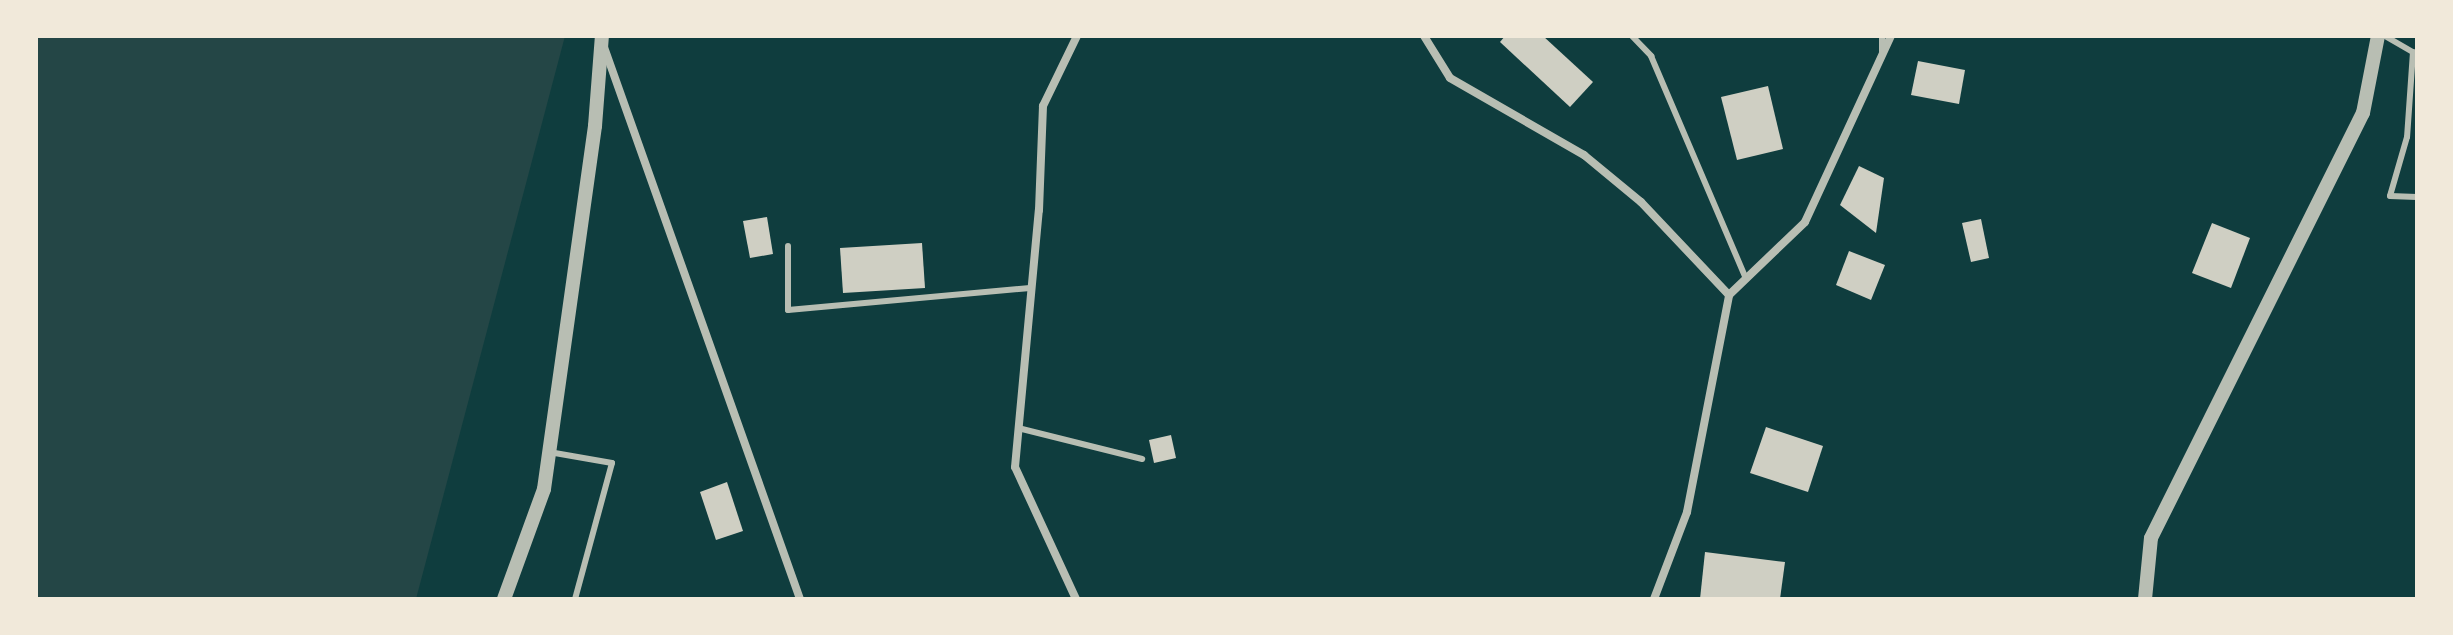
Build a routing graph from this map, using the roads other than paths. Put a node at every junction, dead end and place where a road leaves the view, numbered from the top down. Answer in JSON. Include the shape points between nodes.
{"nodes":[{"id":1,"x":1077,"y":36,"type":"edge"},
{"id":2,"x":1424,"y":36,"type":"edge"},
{"id":3,"x":1632,"y":36,"type":"edge"},
{"id":4,"x":1882,"y":36,"type":"edge"},
{"id":5,"x":1891,"y":36,"type":"edge"},
{"id":6,"x":2378,"y":36,"type":"edge"},
{"id":7,"x":2385,"y":36,"type":"edge"},
{"id":8,"x":602,"y":37,"type":"edge"},
{"id":9,"x":1882,"y":54,"type":"junction"},
{"id":10,"x":2417,"y":197,"type":"edge"},
{"id":11,"x":788,"y":246,"type":"dead end"},
{"id":12,"x":1746,"y":279,"type":"junction"},
{"id":13,"x":1030,"y":288,"type":"junction"},
{"id":14,"x":1729,"y":295,"type":"junction"},
{"id":15,"x":1018,"y":428,"type":"junction"},
{"id":16,"x":549,"y":452,"type":"junction"},
{"id":17,"x":1142,"y":459,"type":"dead end"},
{"id":18,"x":504,"y":599,"type":"edge"},
{"id":19,"x":575,"y":599,"type":"edge"},
{"id":20,"x":800,"y":599,"type":"edge"},
{"id":21,"x":1076,"y":599,"type":"edge"},
{"id":22,"x":1654,"y":599,"type":"edge"},
{"id":23,"x":2145,"y":599,"type":"edge"}],
"edges":[{"from":1,"to":13,"type":"street","via":[[1043,106]]},
{"from":2,"to":14,"type":"street","via":[[1450,78],[1584,155],[1641,202]]},
{"from":3,"to":12,"type":"lane","via":[[1651,56]]},
{"from":4,"to":9,"type":"lane"},
{"from":5,"to":9,"type":"street"},
{"from":6,"to":23,"type":"street","via":[[2363,113],[2151,538]]},
{"from":7,"to":10,"type":"lane","via":[[2413,52],[2407,137],[2390,196]]},
{"from":8,"to":16,"type":"street","via":[[595,126]]},
{"from":8,"to":20,"type":"street"},
{"from":9,"to":12,"type":"street","via":[[1805,222]]},
{"from":11,"to":13,"type":"lane","via":[[788,310]]},
{"from":12,"to":14,"type":"street"},
{"from":13,"to":15,"type":"street"},
{"from":14,"to":22,"type":"street","via":[[1687,512]]},
{"from":15,"to":17,"type":"lane"},
{"from":15,"to":21,"type":"street","via":[[1015,467]]},
{"from":16,"to":18,"type":"street","via":[[544,489]]},
{"from":16,"to":19,"type":"lane","via":[[612,463]]}]}
